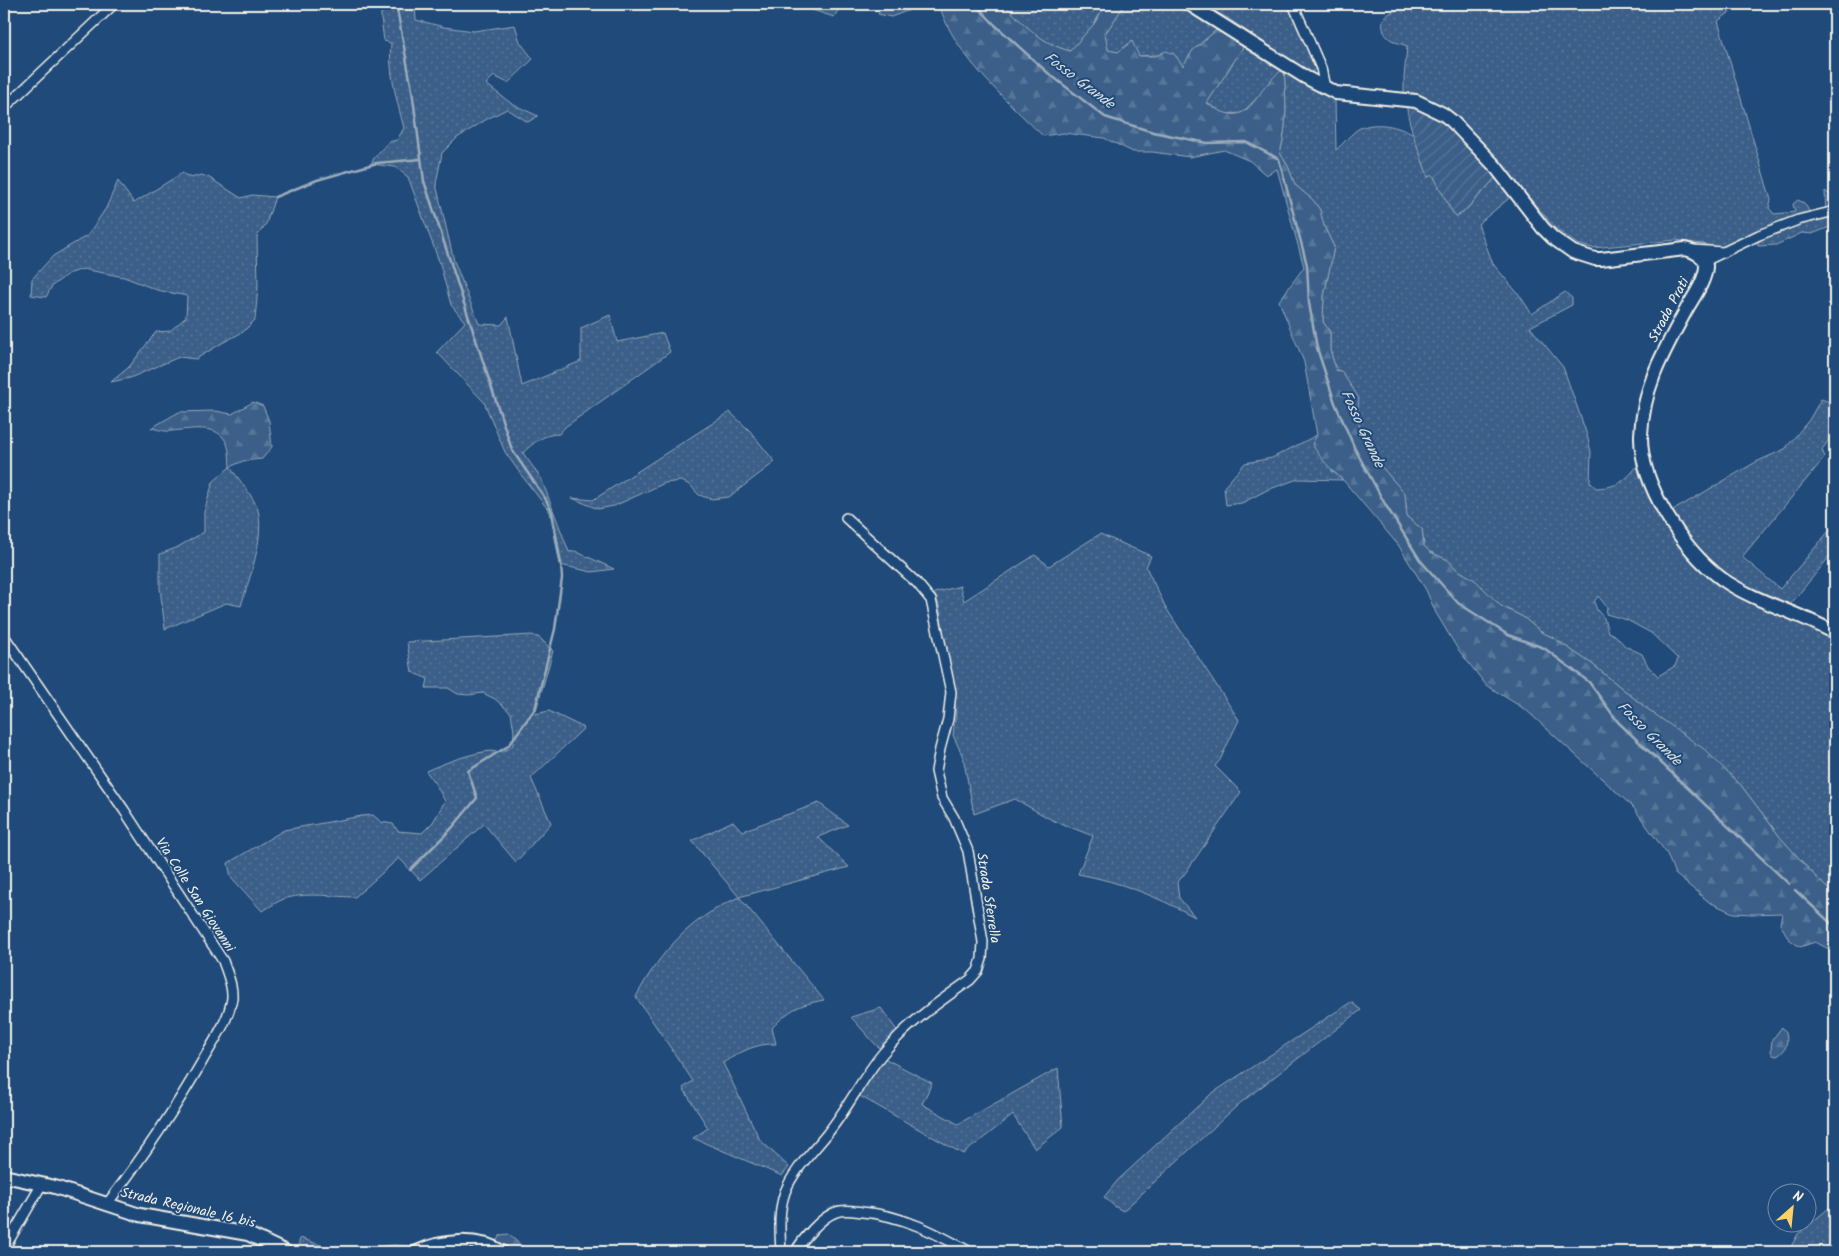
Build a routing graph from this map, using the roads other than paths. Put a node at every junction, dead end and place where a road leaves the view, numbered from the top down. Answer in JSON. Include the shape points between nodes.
{"nodes":[{"id":1,"x":114,"y":4,"type":"edge"},
{"id":2,"x":1189,"y":4,"type":"edge"},
{"id":3,"x":1293,"y":4,"type":"edge"},
{"id":4,"x":1325,"y":88,"type":"junction"},
{"id":5,"x":4,"y":108,"type":"edge"},
{"id":6,"x":1835,"y":211,"type":"edge"},
{"id":7,"x":1690,"y":250,"type":"junction"},
{"id":8,"x":1724,"y":252,"type":"junction"},
{"id":9,"x":1705,"y":261,"type":"junction"},
{"id":10,"x":1702,"y":281,"type":"junction"},
{"id":11,"x":846,"y":518,"type":"dead end"},
{"id":12,"x":1835,"y":632,"type":"edge"},
{"id":13,"x":4,"y":636,"type":"edge"},
{"id":14,"x":4,"y":1176,"type":"edge"},
{"id":15,"x":42,"y":1184,"type":"junction"},
{"id":16,"x":107,"y":1204,"type":"junction"},
{"id":17,"x":4,"y":1249,"type":"edge"},
{"id":18,"x":286,"y":1252,"type":"edge"},
{"id":19,"x":417,"y":1252,"type":"edge"},
{"id":20,"x":502,"y":1252,"type":"edge"},
{"id":21,"x":781,"y":1252,"type":"edge"},
{"id":22,"x":795,"y":1252,"type":"edge"},
{"id":23,"x":970,"y":1252,"type":"edge"}],
"edges":[{"from":1,"to":5,"type":"street"},
{"from":2,"to":4,"type":"street"},
{"from":3,"to":4,"type":"street"},
{"from":4,"to":7,"type":"street","via":[[1347,95],[1416,101],[1443,114],[1495,166],[1543,228],[1573,252],[1602,259]]},
{"from":6,"to":8,"type":"street","via":[[1798,220]]},
{"from":7,"to":8,"type":"street"},
{"from":7,"to":9,"type":"street"},
{"from":8,"to":9,"type":"street"},
{"from":8,"to":10,"type":"street"},
{"from":9,"to":10,"type":"street","name":"Strada Prati"},
{"from":10,"to":12,"type":"street","name":"Strada Prati","via":[[1660,360],[1644,403],[1641,438],[1646,468],[1662,510],[1699,559],[1723,579]]},
{"from":11,"to":21,"type":"street","name":"Strada Sferrella","via":[[917,583],[931,600],[951,692],[936,771],[942,798],[968,851],[983,942],[982,959],[970,980],[906,1030],[882,1054],[828,1133],[799,1166],[783,1199]]},
{"from":13,"to":16,"type":"street","name":"Via Colle San Giovanni","via":[[124,810],[223,961],[231,982],[232,998],[220,1031],[145,1154]]},
{"from":14,"to":15,"type":"street","name":"Strada Regionale 16 bis"},
{"from":15,"to":16,"type":"street","name":"Strada Regionale 16 bis"},
{"from":15,"to":17,"type":"street"},
{"from":16,"to":18,"type":"street","name":"Strada Regionale 16 bis","via":[[140,1214],[248,1234]]},
{"from":19,"to":20,"type":"street","via":[[458,1242],[478,1243]]},
{"from":22,"to":23,"type":"street","via":[[829,1215],[845,1210],[904,1220]]}]}
